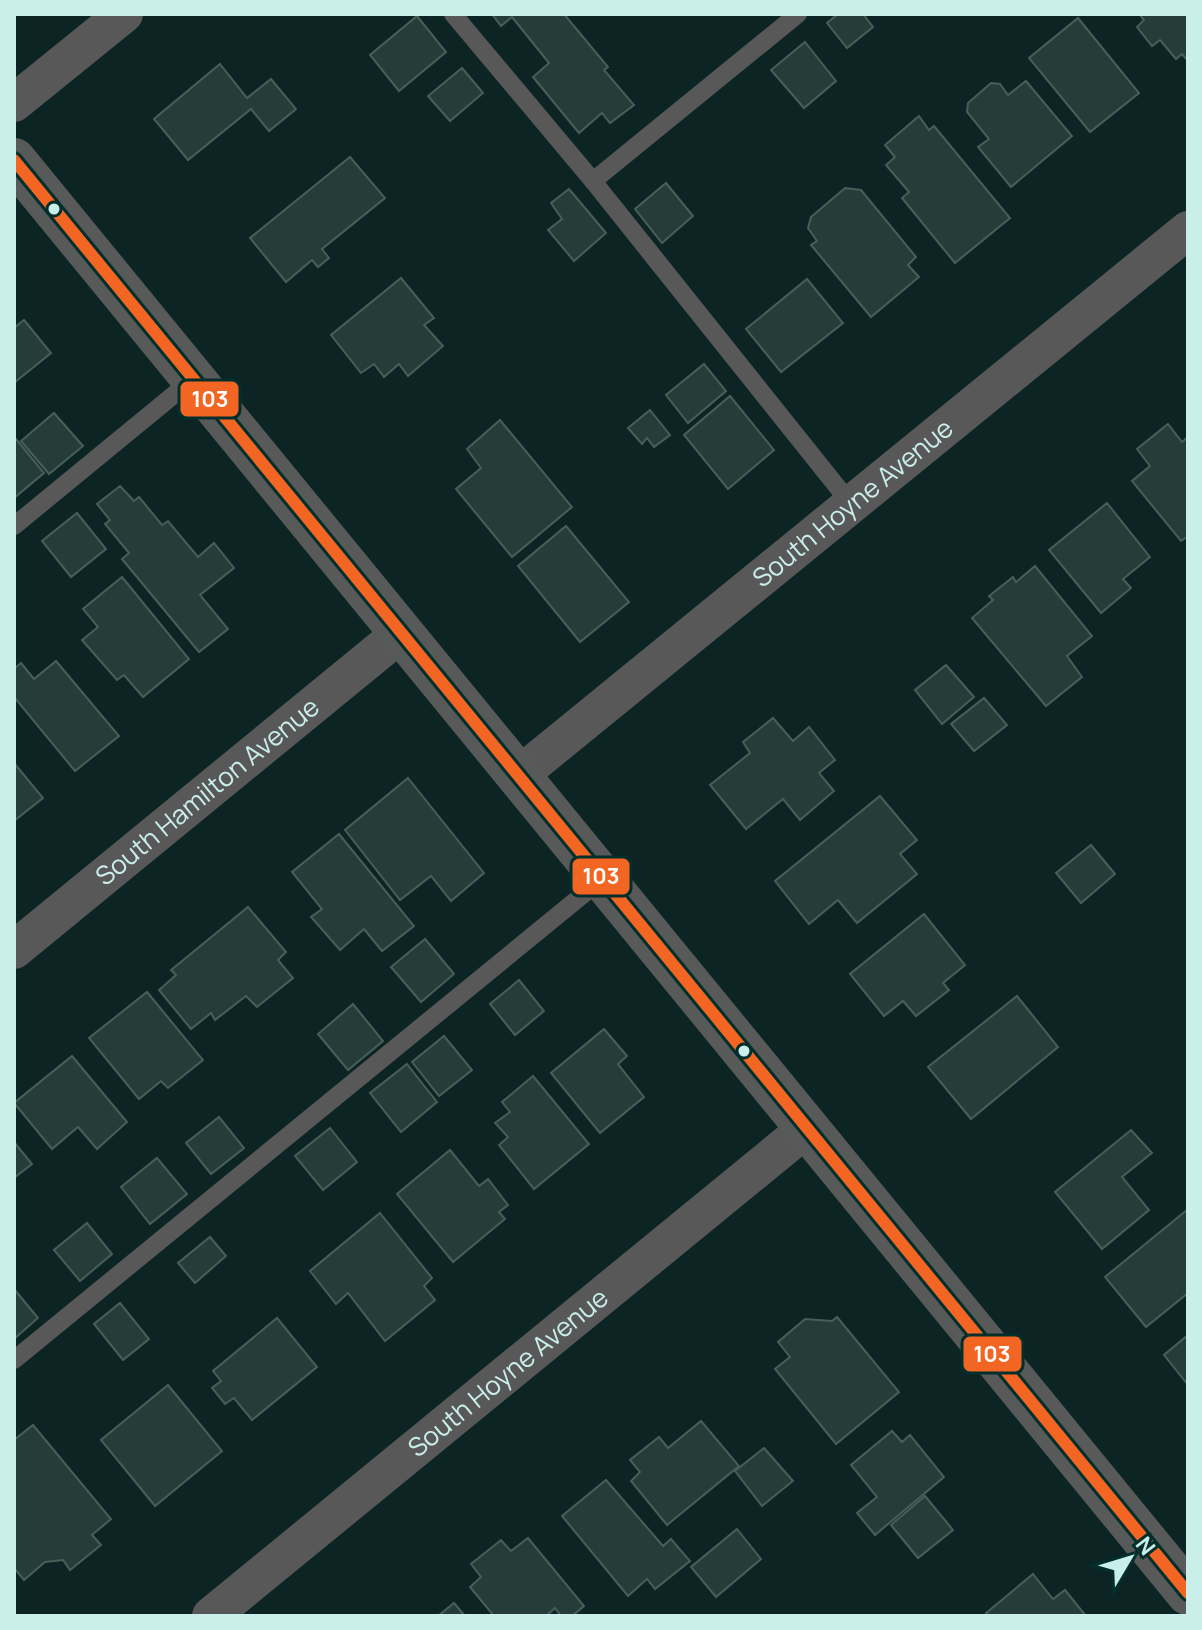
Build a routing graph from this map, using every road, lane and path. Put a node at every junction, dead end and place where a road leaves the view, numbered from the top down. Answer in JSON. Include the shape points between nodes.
{"nodes":[{"id":1,"x":124,"y":14,"type":"edge"},
{"id":2,"x":453,"y":14,"type":"edge"},
{"id":3,"x":798,"y":14,"type":"edge"},
{"id":4,"x":14,"y":103,"type":"edge"},
{"id":5,"x":14,"y":160,"type":"edge"},
{"id":6,"x":593,"y":181,"type":"junction"},
{"id":7,"x":1188,"y":230,"type":"edge"},
{"id":8,"x":193,"y":379,"type":"junction"},
{"id":9,"x":851,"y":504,"type":"junction"},
{"id":10,"x":14,"y":526,"type":"edge"},
{"id":11,"x":401,"y":633,"type":"junction"},
{"id":12,"x":518,"y":776,"type":"junction"},
{"id":13,"x":602,"y":879,"type":"junction"},
{"id":14,"x":14,"y":950,"type":"edge"},
{"id":15,"x":807,"y":1128,"type":"junction"},
{"id":16,"x":14,"y":1360,"type":"edge"},
{"id":17,"x":1188,"y":1593,"type":"edge"},
{"id":18,"x":211,"y":1616,"type":"edge"}],
"edges":[{"from":1,"to":4,"type":"street"},
{"from":2,"to":6,"type":"lane"},
{"from":3,"to":6,"type":"lane"},
{"from":5,"to":8,"type":"main road"},
{"from":6,"to":9,"type":"lane"},
{"from":7,"to":9,"type":"street","name":"South Hoyne Avenue"},
{"from":8,"to":10,"type":"lane"},
{"from":8,"to":11,"type":"main road"},
{"from":9,"to":12,"type":"street","name":"South Hoyne Avenue"},
{"from":11,"to":12,"type":"main road"},
{"from":11,"to":14,"type":"street","name":"South Hamilton Avenue"},
{"from":12,"to":13,"type":"main road"},
{"from":13,"to":15,"type":"main road"},
{"from":13,"to":16,"type":"lane"},
{"from":15,"to":17,"type":"main road"},
{"from":15,"to":18,"type":"street","name":"South Hoyne Avenue"}]}
